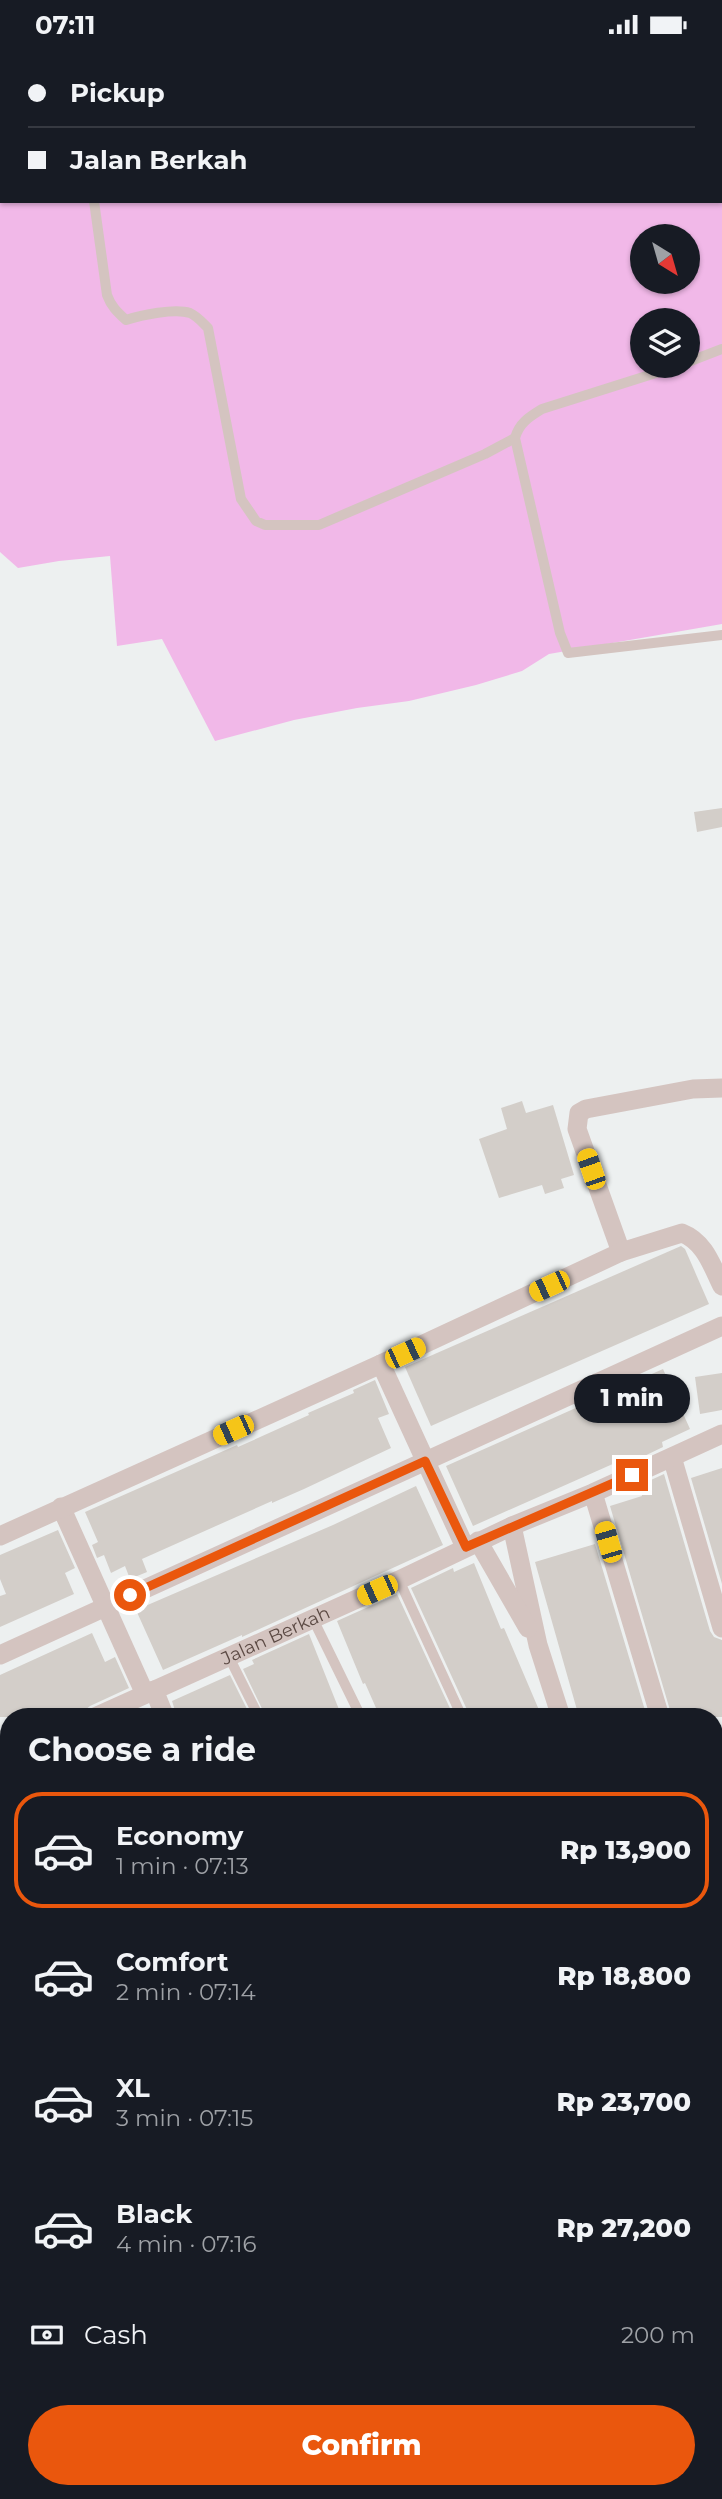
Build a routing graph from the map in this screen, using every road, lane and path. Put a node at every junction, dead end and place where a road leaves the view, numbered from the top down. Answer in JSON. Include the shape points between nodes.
{"nodes":[{"id":1,"x":94,"y":203,"type":"edge"},
{"id":2,"x":722,"y":349,"type":"edge"},
{"id":3,"x":700,"y":357,"type":"edge"},
{"id":4,"x":640,"y":378,"type":"edge"},
{"id":5,"x":515,"y":438,"type":"junction"},
{"id":6,"x":722,"y":635,"type":"edge"},
{"id":7,"x":722,"y":1088,"type":"edge"},
{"id":8,"x":621,"y":1252,"type":"junction"},
{"id":9,"x":722,"y":1286,"type":"edge"},
{"id":10,"x":722,"y":1326,"type":"edge"},
{"id":11,"x":381,"y":1364,"type":"junction"},
{"id":12,"x":722,"y":1434,"type":"edge"},
{"id":13,"x":672,"y":1457,"type":"junction"},
{"id":14,"x":425,"y":1461,"type":"junction"},
{"id":15,"x":593,"y":1493,"type":"junction"},
{"id":16,"x":61,"y":1507,"type":"junction"},
{"id":17,"x":512,"y":1526,"type":"junction"},
{"id":18,"x":0,"y":1536,"type":"edge"},
{"id":19,"x":472,"y":1544,"type":"junction"},
{"id":20,"x":399,"y":1580,"type":"junction"},
{"id":21,"x":105,"y":1607,"type":"junction"},
{"id":22,"x":313,"y":1619,"type":"junction"},
{"id":23,"x":722,"y":1628,"type":"edge"},
{"id":24,"x":538,"y":1645,"type":"junction"},
{"id":25,"x":0,"y":1655,"type":"edge"},
{"id":26,"x":229,"y":1657,"type":"junction"},
{"id":27,"x":149,"y":1693,"type":"junction"},
{"id":28,"x":115,"y":1708,"type":"edge"},
{"id":29,"x":159,"y":1708,"type":"edge"},
{"id":30,"x":254,"y":1708,"type":"edge"},
{"id":31,"x":357,"y":1708,"type":"edge"},
{"id":32,"x":458,"y":1708,"type":"edge"},
{"id":33,"x":558,"y":1708,"type":"edge"},
{"id":34,"x":657,"y":1708,"type":"edge"}],
"edges":[{"from":1,"to":5,"type":"lane","via":[[107,295],[116,311],[126,320],[188,312],[208,328],[241,499],[256,521],[319,525]]},
{"from":2,"to":3,"type":"lane"},
{"from":4,"to":5,"type":"lane","via":[[542,409],[523,422]]},
{"from":5,"to":6,"type":"lane","via":[[568,653]]},
{"from":7,"to":8,"type":"street","via":[[579,1113],[576,1129]]},
{"from":8,"to":9,"type":"street","via":[[682,1233],[702,1246]]},
{"from":8,"to":11,"type":"street"},
{"from":10,"to":14,"type":"street"},
{"from":11,"to":14,"type":"street"},
{"from":11,"to":16,"type":"street"},
{"from":12,"to":13,"type":"street","name":"Jalan Berkah"},
{"from":13,"to":15,"type":"street","name":"Jalan Berkah"},
{"from":13,"to":23,"type":"street"},
{"from":14,"to":19,"type":"street"},
{"from":14,"to":21,"type":"street"},
{"from":15,"to":17,"type":"street","name":"Jalan Berkah"},
{"from":15,"to":34,"type":"street"},
{"from":16,"to":18,"type":"street"},
{"from":16,"to":21,"type":"street"},
{"from":17,"to":19,"type":"street","name":"Jalan Berkah"},
{"from":17,"to":24,"type":"street"},
{"from":19,"to":20,"type":"street","name":"Jalan Berkah"},
{"from":19,"to":24,"type":"street"},
{"from":20,"to":22,"type":"street","name":"Jalan Berkah"},
{"from":20,"to":32,"type":"lane"},
{"from":21,"to":25,"type":"street"},
{"from":21,"to":27,"type":"street"},
{"from":22,"to":26,"type":"street","name":"Jalan Berkah"},
{"from":22,"to":31,"type":"lane"},
{"from":24,"to":33,"type":"street"},
{"from":26,"to":27,"type":"street","name":"Jalan Berkah"},
{"from":26,"to":30,"type":"lane"},
{"from":27,"to":28,"type":"street","name":"Jalan Berkah"},
{"from":27,"to":29,"type":"street"}]}
